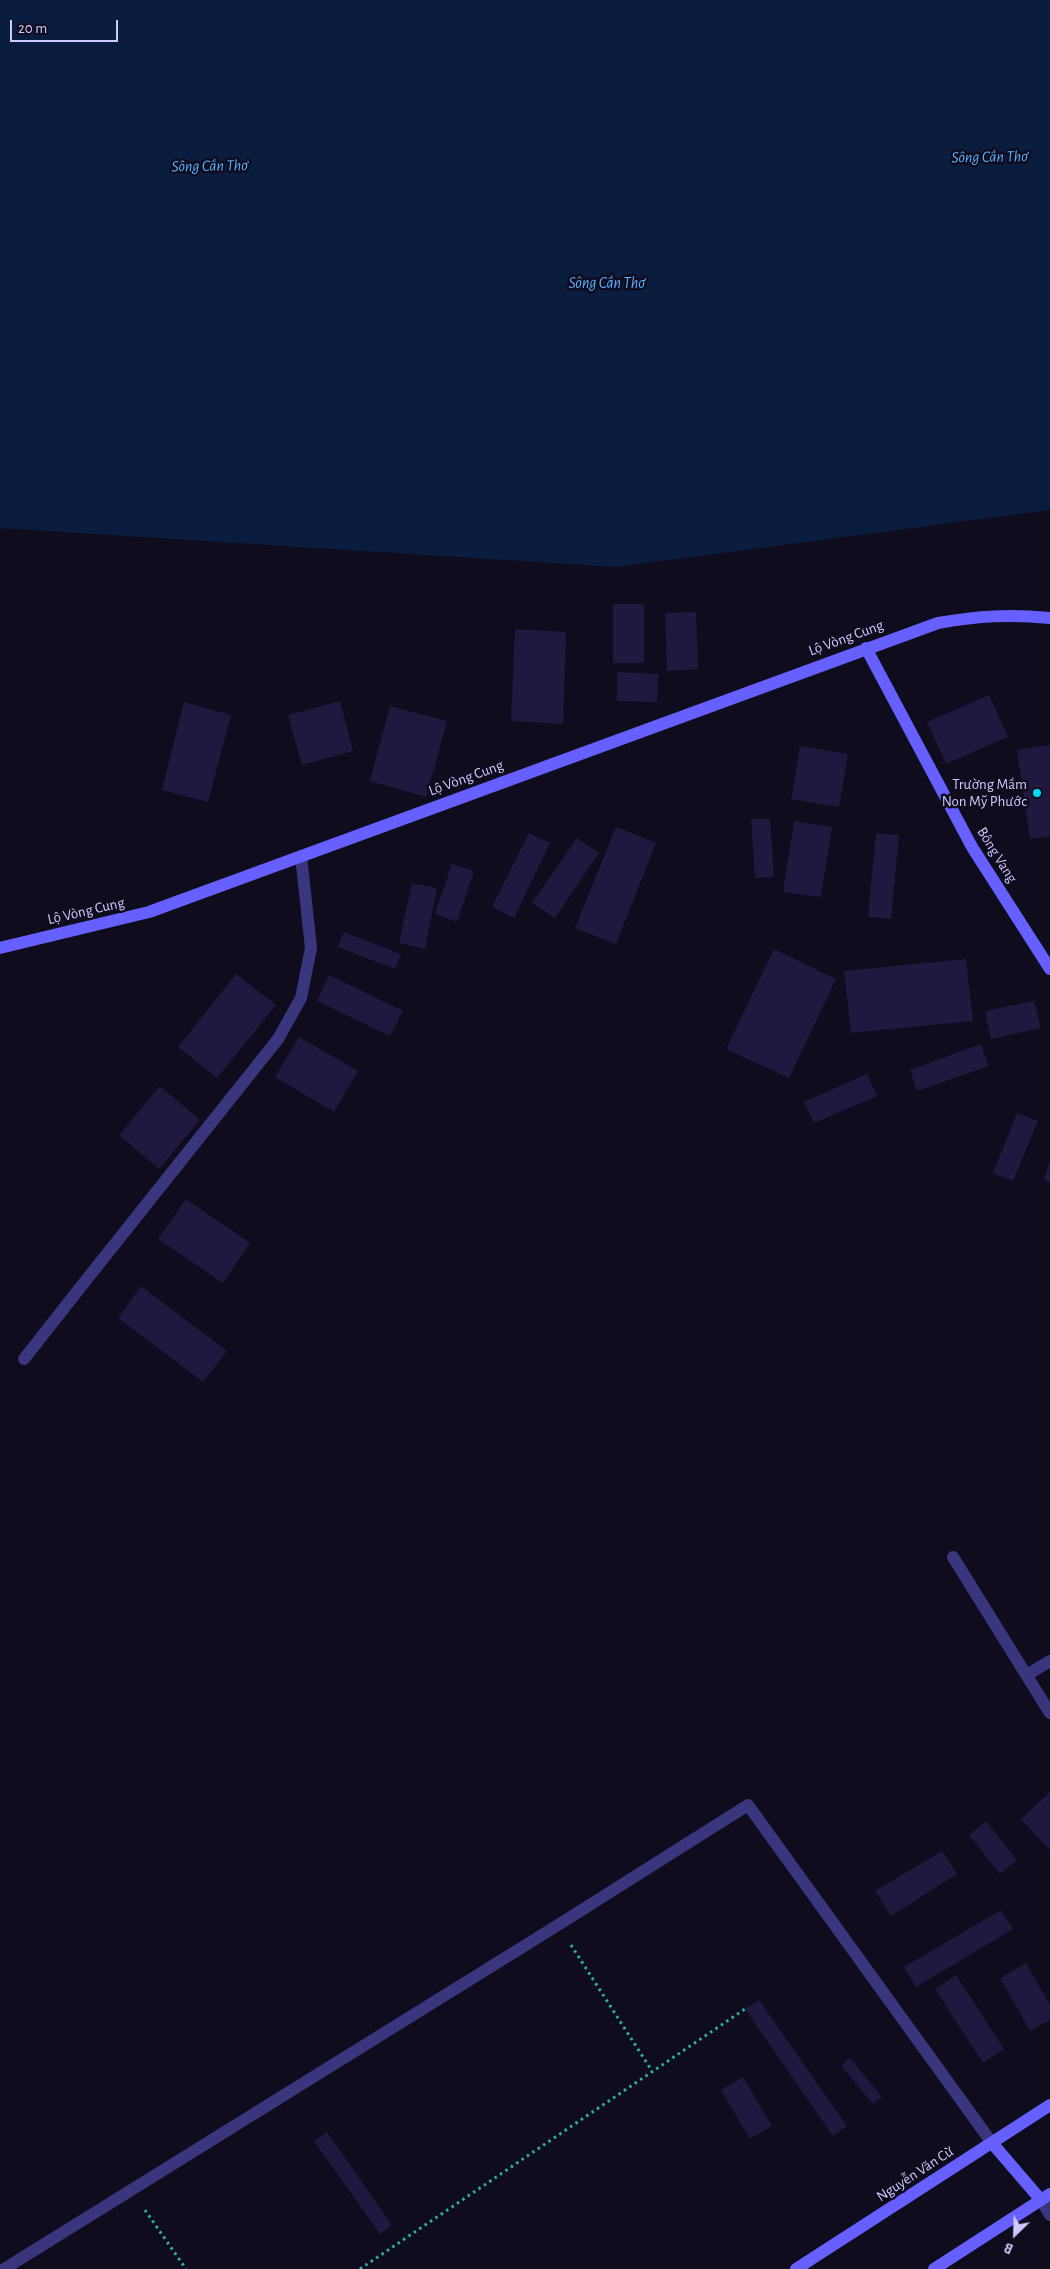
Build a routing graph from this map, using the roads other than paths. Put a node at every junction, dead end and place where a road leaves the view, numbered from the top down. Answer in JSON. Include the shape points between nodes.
{"nodes":[{"id":1,"x":1050,"y":618,"type":"edge"},
{"id":2,"x":866,"y":648,"type":"junction"},
{"id":3,"x":301,"y":856,"type":"junction"},
{"id":4,"x":0,"y":948,"type":"edge"},
{"id":5,"x":1050,"y":969,"type":"edge"},
{"id":6,"x":24,"y":1359,"type":"dead end"},
{"id":7,"x":953,"y":1557,"type":"dead end"},
{"id":8,"x":1050,"y":1661,"type":"edge"},
{"id":9,"x":1027,"y":1675,"type":"junction"},
{"id":10,"x":1050,"y":1714,"type":"edge"},
{"id":11,"x":1050,"y":2105,"type":"edge"},
{"id":12,"x":992,"y":2143,"type":"junction"},
{"id":13,"x":1046,"y":2197,"type":"edge"},
{"id":14,"x":1050,"y":2215,"type":"edge"},
{"id":15,"x":4,"y":2269,"type":"edge"},
{"id":16,"x":796,"y":2269,"type":"edge"},
{"id":17,"x":934,"y":2269,"type":"edge"}],
"edges":[{"from":1,"to":2,"type":"main road","name":"Lộ Vòng Cung","via":[[980,616],[938,623]]},
{"from":2,"to":3,"type":"main road","name":"Lộ Vòng Cung"},
{"from":2,"to":5,"type":"main road","name":"Bông Vang","via":[[972,847]]},
{"from":3,"to":4,"type":"main road","name":"Lộ Vòng Cung","via":[[149,912]]},
{"from":3,"to":6,"type":"street","via":[[311,948],[301,998],[278,1039]]},
{"from":7,"to":9,"type":"street"},
{"from":8,"to":9,"type":"street"},
{"from":9,"to":10,"type":"street"},
{"from":11,"to":12,"type":"main road","name":"Nguyễn Văn Cừ"},
{"from":12,"to":13,"type":"main road"},
{"from":12,"to":15,"type":"street","via":[[748,1805]]},
{"from":12,"to":16,"type":"main road","name":"Nguyễn Văn Cừ"},
{"from":13,"to":14,"type":"street"},
{"from":13,"to":17,"type":"main road"}]}
